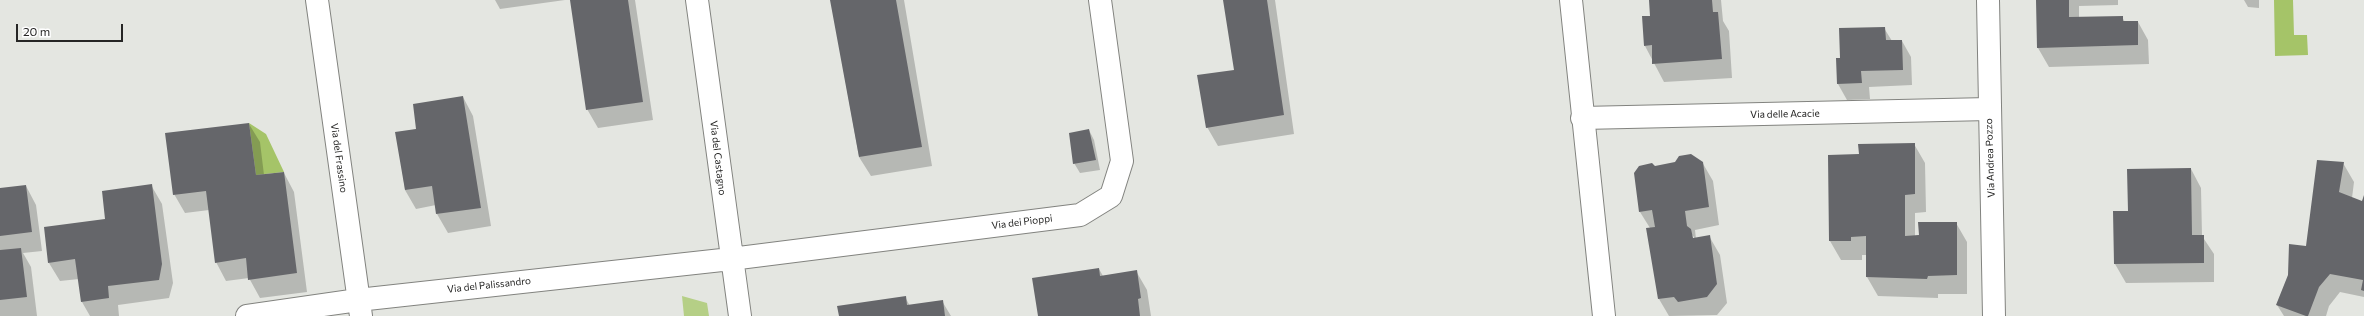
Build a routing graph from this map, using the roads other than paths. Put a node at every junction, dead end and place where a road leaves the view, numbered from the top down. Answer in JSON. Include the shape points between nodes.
{"nodes":[{"id":1,"x":317,"y":0,"type":"edge"},
{"id":2,"x":697,"y":0,"type":"edge"},
{"id":3,"x":1100,"y":0,"type":"edge"},
{"id":4,"x":1571,"y":0,"type":"edge"},
{"id":5,"x":1988,"y":0,"type":"edge"},
{"id":6,"x":1989,"y":109,"type":"junction"},
{"id":7,"x":1582,"y":118,"type":"junction"},
{"id":8,"x":731,"y":259,"type":"junction"},
{"id":9,"x":359,"y":308,"type":"edge"},
{"id":10,"x":247,"y":316,"type":"edge"},
{"id":11,"x":740,"y":316,"type":"edge"},
{"id":12,"x":1604,"y":316,"type":"edge"},
{"id":13,"x":1994,"y":316,"type":"edge"}],
"edges":[{"from":1,"to":9,"type":"street","name":"Via del Frassino"},
{"from":2,"to":8,"type":"street","name":"Via del Castagno"},
{"from":3,"to":8,"type":"street","name":"Via dei Pioppi","via":[[1122,161],[1111,196],[1080,215]]},
{"from":4,"to":7,"type":"street"},
{"from":5,"to":6,"type":"street","name":"Via Andrea Pozzo"},
{"from":6,"to":7,"type":"street","name":"Via delle Acacie"},
{"from":6,"to":13,"type":"street","name":"Via Andrea Pozzo"},
{"from":7,"to":12,"type":"street"},
{"from":8,"to":9,"type":"street","name":"Via del Palissandro"},
{"from":8,"to":11,"type":"street","name":"Via del Castagno"},
{"from":9,"to":10,"type":"street","name":"Via del Palissandro"}]}
